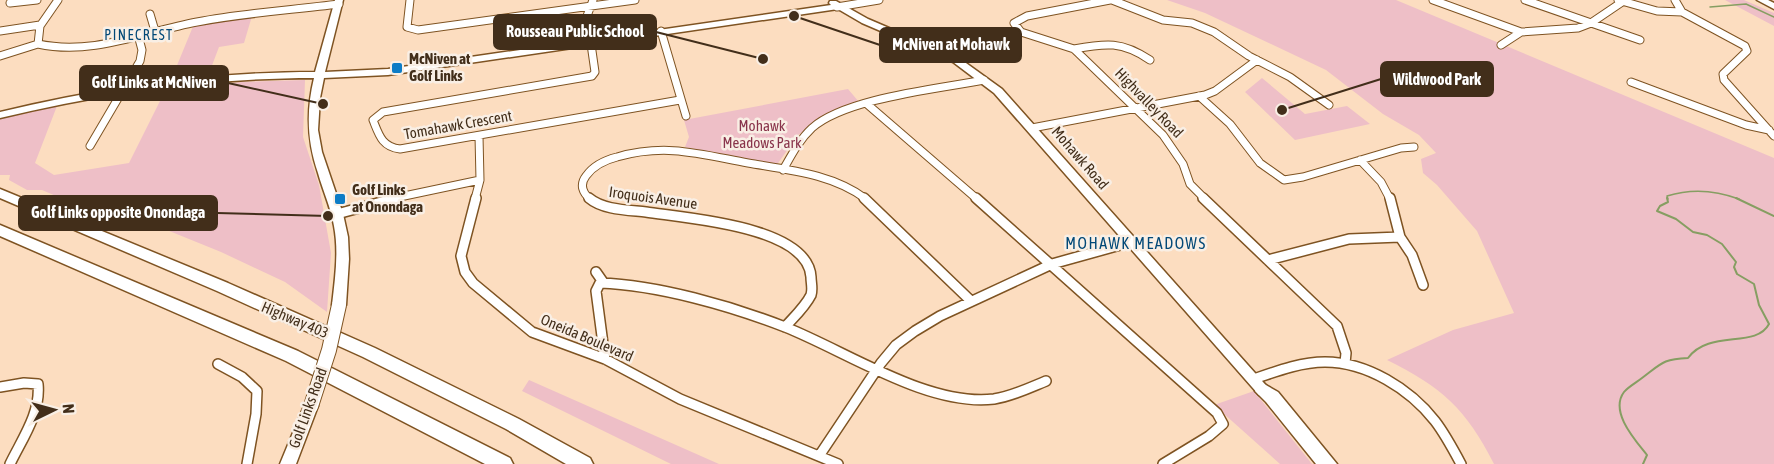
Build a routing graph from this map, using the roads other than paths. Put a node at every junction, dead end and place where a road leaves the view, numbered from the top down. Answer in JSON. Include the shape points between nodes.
{"nodes":[{"id":1,"x":37,"y":0,"type":"edge"},
{"id":2,"x":58,"y":0,"type":"edge"},
{"id":3,"x":418,"y":0,"type":"edge"},
{"id":4,"x":635,"y":0,"type":"edge"},
{"id":5,"x":879,"y":0,"type":"edge"},
{"id":6,"x":1111,"y":0,"type":"edge"},
{"id":7,"x":1433,"y":0,"type":"edge"},
{"id":8,"x":1525,"y":0,"type":"edge"},
{"id":9,"x":1675,"y":0,"type":"edge"},
{"id":10,"x":1761,"y":0,"type":"edge"},
{"id":11,"x":410,"y":1,"type":"edge"},
{"id":12,"x":1619,"y":1,"type":"edge"},
{"id":13,"x":339,"y":2,"type":"edge"},
{"id":14,"x":10,"y":3,"type":"dead end"},
{"id":15,"x":592,"y":3,"type":"edge"},
{"id":16,"x":833,"y":3,"type":"edge"},
{"id":17,"x":1774,"y":6,"type":"edge"},
{"id":18,"x":1682,"y":12,"type":"junction"},
{"id":19,"x":150,"y":14,"type":"dead end"},
{"id":20,"x":1592,"y":23,"type":"junction"},
{"id":21,"x":40,"y":25,"type":"junction"},
{"id":22,"x":0,"y":31,"type":"edge"},
{"id":23,"x":154,"y":31,"type":"junction"},
{"id":24,"x":661,"y":31,"type":"junction"},
{"id":25,"x":1521,"y":32,"type":"junction"},
{"id":26,"x":138,"y":35,"type":"junction"},
{"id":27,"x":1640,"y":40,"type":"dead end"},
{"id":28,"x":591,"y":42,"type":"junction"},
{"id":29,"x":38,"y":44,"type":"junction"},
{"id":30,"x":1501,"y":45,"type":"dead end"},
{"id":31,"x":1074,"y":49,"type":"junction"},
{"id":32,"x":0,"y":56,"type":"edge"},
{"id":33,"x":1150,"y":60,"type":"dead end"},
{"id":34,"x":1257,"y":60,"type":"junction"},
{"id":35,"x":320,"y":75,"type":"junction"},
{"id":36,"x":984,"y":80,"type":"junction"},
{"id":37,"x":1631,"y":82,"type":"dead end"},
{"id":38,"x":123,"y":91,"type":"junction"},
{"id":39,"x":1198,"y":96,"type":"junction"},
{"id":40,"x":680,"y":100,"type":"junction"},
{"id":41,"x":867,"y":104,"type":"junction"},
{"id":42,"x":1329,"y":105,"type":"dead end"},
{"id":43,"x":1135,"y":108,"type":"junction"},
{"id":44,"x":0,"y":115,"type":"edge"},
{"id":45,"x":686,"y":116,"type":"dead end"},
{"id":46,"x":1032,"y":128,"type":"junction"},
{"id":47,"x":1772,"y":133,"type":"edge"},
{"id":48,"x":479,"y":136,"type":"junction"},
{"id":49,"x":90,"y":146,"type":"dead end"},
{"id":50,"x":1414,"y":147,"type":"dead end"},
{"id":51,"x":1360,"y":160,"type":"junction"},
{"id":52,"x":783,"y":170,"type":"junction"},
{"id":53,"x":480,"y":180,"type":"junction"},
{"id":54,"x":0,"y":193,"type":"edge"},
{"id":55,"x":337,"y":214,"type":"junction"},
{"id":56,"x":0,"y":230,"type":"edge"},
{"id":57,"x":1400,"y":237,"type":"junction"},
{"id":58,"x":1131,"y":242,"type":"junction"},
{"id":59,"x":1268,"y":260,"type":"junction"},
{"id":60,"x":1052,"y":264,"type":"junction"},
{"id":61,"x":596,"y":272,"type":"dead end"},
{"id":62,"x":603,"y":282,"type":"junction"},
{"id":63,"x":1423,"y":285,"type":"dead end"},
{"id":64,"x":971,"y":301,"type":"junction"},
{"id":65,"x":785,"y":327,"type":"junction"},
{"id":66,"x":605,"y":359,"type":"junction"},
{"id":67,"x":1345,"y":363,"type":"junction"},
{"id":68,"x":218,"y":364,"type":"dead end"},
{"id":69,"x":878,"y":369,"type":"junction"},
{"id":70,"x":1046,"y":381,"type":"dead end"},
{"id":71,"x":1259,"y":385,"type":"junction"},
{"id":72,"x":0,"y":387,"type":"edge"},
{"id":73,"x":819,"y":456,"type":"junction"},
{"id":74,"x":1316,"y":456,"type":"edge"},
{"id":75,"x":10,"y":464,"type":"edge"},
{"id":76,"x":247,"y":464,"type":"edge"},
{"id":77,"x":288,"y":464,"type":"edge"},
{"id":78,"x":503,"y":464,"type":"edge"},
{"id":79,"x":582,"y":464,"type":"edge"},
{"id":80,"x":838,"y":464,"type":"edge"},
{"id":81,"x":1162,"y":464,"type":"edge"},
{"id":82,"x":1328,"y":464,"type":"edge"},
{"id":83,"x":1461,"y":464,"type":"edge"}],
"edges":[{"from":1,"to":14,"type":"street"},
{"from":2,"to":21,"type":"street"},
{"from":3,"to":11,"type":"street"},
{"from":4,"to":15,"type":"street"},
{"from":5,"to":16,"type":"street"},
{"from":6,"to":31,"type":"street","name":"Highvalley Road","via":[[1027,16],[1014,23],[1020,32]]},
{"from":6,"to":34,"type":"street","via":[[1163,20],[1192,23],[1223,37]]},
{"from":7,"to":25,"type":"street"},
{"from":8,"to":20,"type":"street"},
{"from":9,"to":18,"type":"street"},
{"from":10,"to":17,"type":"main road"},
{"from":11,"to":15,"type":"street","via":[[407,27],[411,30]]},
{"from":12,"to":18,"type":"street","via":[[1657,11]]},
{"from":12,"to":20,"type":"street"},
{"from":13,"to":23,"type":"street"},
{"from":13,"to":35,"type":"main road","name":"Golf Links Road"},
{"from":15,"to":28,"type":"street","via":[[587,16]]},
{"from":16,"to":24,"type":"main road"},
{"from":16,"to":36,"type":"main road","name":"Mohawk Road","via":[[864,21],[956,60]]},
{"from":18,"to":47,"type":"street","via":[[1745,46],[1745,55],[1723,74],[1733,91]]},
{"from":19,"to":23,"type":"street"},
{"from":20,"to":25,"type":"street","via":[[1562,30]]},
{"from":20,"to":27,"type":"street"},
{"from":21,"to":22,"type":"street"},
{"from":21,"to":29,"type":"street"},
{"from":23,"to":26,"type":"street"},
{"from":24,"to":28,"type":"main road"},
{"from":24,"to":40,"type":"street"},
{"from":25,"to":30,"type":"street"},
{"from":26,"to":29,"type":"street","via":[[74,48]]},
{"from":26,"to":38,"type":"street","via":[[140,61]]},
{"from":28,"to":35,"type":"main road","via":[[388,72]]},
{"from":28,"to":48,"type":"street","name":"Tomahawk Crescent","via":[[595,72],[592,76],[382,112],[373,120],[384,145],[390,148]]},
{"from":29,"to":32,"type":"street"},
{"from":31,"to":33,"type":"street","via":[[1121,43]]},
{"from":31,"to":43,"type":"street","name":"Highvalley Road"},
{"from":34,"to":39,"type":"street","via":[[1215,91]]},
{"from":34,"to":42,"type":"street","via":[[1290,77]]},
{"from":35,"to":38,"type":"main road","via":[[221,78]]},
{"from":35,"to":55,"type":"main road","name":"Golf Links Road","via":[[313,131],[322,175]]},
{"from":36,"to":41,"type":"street"},
{"from":36,"to":46,"type":"main road","name":"Mohawk Road"},
{"from":37,"to":47,"type":"street"},
{"from":38,"to":44,"type":"main road"},
{"from":38,"to":49,"type":"street"},
{"from":39,"to":43,"type":"street"},
{"from":39,"to":51,"type":"street","via":[[1230,124],[1260,163],[1279,178],[1291,180]]},
{"from":40,"to":45,"type":"street"},
{"from":40,"to":48,"type":"street","name":"Tomahawk Crescent"},
{"from":41,"to":52,"type":"street","via":[[815,126]]},
{"from":41,"to":60,"type":"street"},
{"from":43,"to":46,"type":"street"},
{"from":43,"to":59,"type":"street","name":"Highvalley Road","via":[[1163,135],[1197,192]]},
{"from":46,"to":58,"type":"main road","name":"Mohawk Road"},
{"from":48,"to":53,"type":"street","name":"Oneida Boulevard"},
{"from":50,"to":51,"type":"street"},
{"from":51,"to":57,"type":"street","via":[[1389,194]]},
{"from":52,"to":64,"type":"street","name":"Iroquois Avenue","via":[[836,182],[863,197]]},
{"from":52,"to":65,"type":"street","name":"Iroquois Avenue","via":[[677,149],[657,150],[632,153],[593,168],[584,178],[582,188],[595,202],[746,228],[798,251],[812,270],[813,286],[805,304]]},
{"from":53,"to":55,"type":"street"},
{"from":53,"to":66,"type":"street","name":"Oneida Boulevard","via":[[461,256],[465,272],[532,332]]},
{"from":54,"to":79,"type":"highway","name":"Highway 403","via":[[371,352],[519,426]]},
{"from":55,"to":77,"type":"main road","name":"Golf Links Road","bridge":true,"via":[[343,259],[339,305],[329,350]]},
{"from":56,"to":78,"type":"highway","via":[[292,356]]},
{"from":57,"to":59,"type":"street","via":[[1349,239]]},
{"from":57,"to":63,"type":"street","via":[[1412,255]]},
{"from":58,"to":60,"type":"street"},
{"from":58,"to":71,"type":"main road","name":"Mohawk Road"},
{"from":59,"to":67,"type":"street","name":"Highvalley Road","via":[[1337,326],[1346,352]]},
{"from":60,"to":64,"type":"street"},
{"from":60,"to":81,"type":"street","via":[[1217,413],[1222,424]]},
{"from":61,"to":62,"type":"street"},
{"from":62,"to":65,"type":"street","via":[[632,284]]},
{"from":62,"to":66,"type":"street","via":[[596,291]]},
{"from":64,"to":69,"type":"street","via":[[915,331],[896,345]]},
{"from":65,"to":69,"type":"street"},
{"from":66,"to":73,"type":"street","name":"Oneida Boulevard","via":[[680,399]]},
{"from":67,"to":71,"type":"street","via":[[1306,364]]},
{"from":67,"to":83,"type":"street","via":[[1392,384],[1418,402],[1433,418]]},
{"from":68,"to":76,"type":"street","via":[[258,391]]},
{"from":69,"to":70,"type":"street","via":[[945,396],[967,399],[1011,395]]},
{"from":69,"to":73,"type":"street"},
{"from":71,"to":74,"type":"highway","via":[[1265,398]]},
{"from":72,"to":75,"type":"street","via":[[38,384],[40,393]]},
{"from":73,"to":80,"type":"street","name":"Oneida Boulevard"},
{"from":74,"to":82,"type":"highway"}]}
